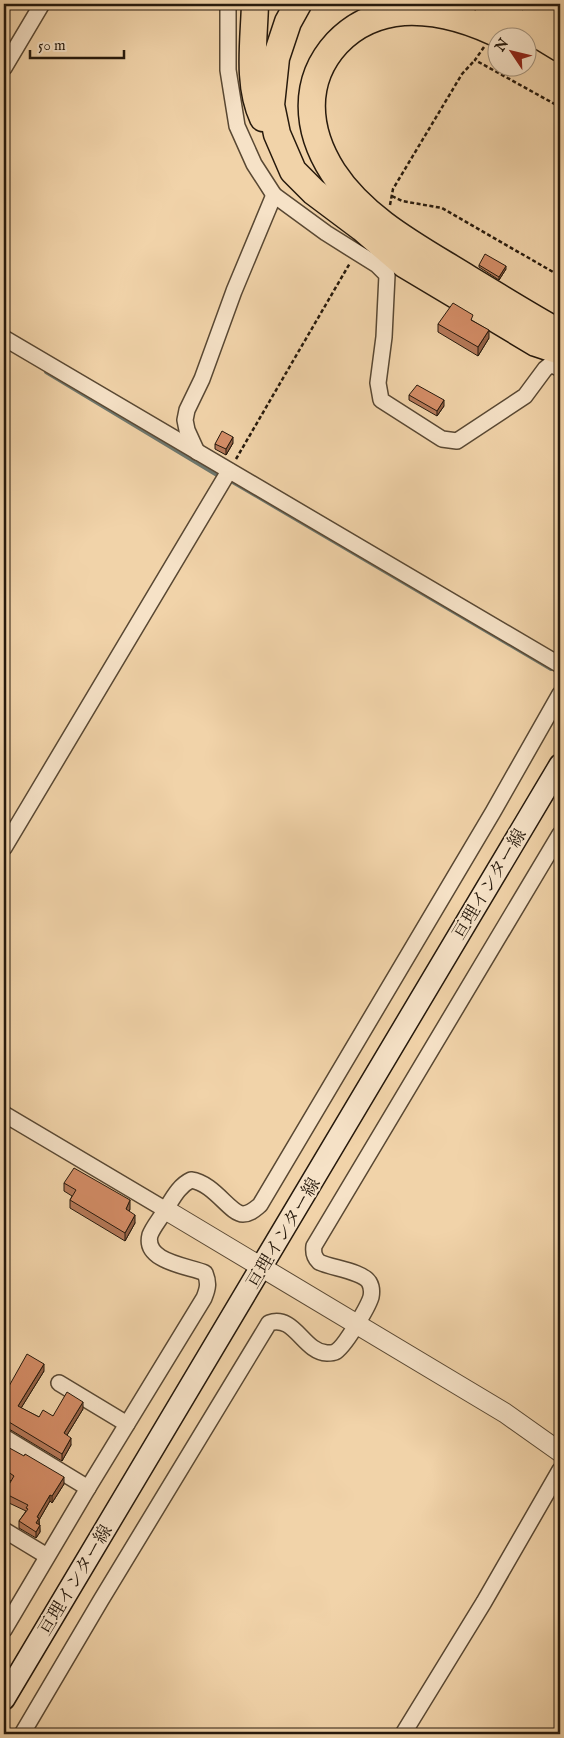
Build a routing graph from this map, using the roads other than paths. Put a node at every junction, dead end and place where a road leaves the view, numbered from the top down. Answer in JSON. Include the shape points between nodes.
{"nodes":[{"id":1,"x":42,"y":4,"type":"edge"},
{"id":2,"x":228,"y":4,"type":"edge"},
{"id":3,"x":256,"y":4,"type":"edge"},
{"id":4,"x":298,"y":4,"type":"edge"},
{"id":5,"x":310,"y":4,"type":"edge"},
{"id":6,"x":488,"y":4,"type":"edge"},
{"id":7,"x":534,"y":4,"type":"edge"},
{"id":8,"x":556,"y":4,"type":"edge"},
{"id":9,"x":560,"y":6,"type":"edge"},
{"id":10,"x":560,"y":20,"type":"edge"},
{"id":11,"x":486,"y":33,"type":"edge"},
{"id":12,"x":560,"y":48,"type":"edge"},
{"id":13,"x":536,"y":53,"type":"edge"},
{"id":14,"x":560,"y":66,"type":"edge"},
{"id":15,"x":4,"y":68,"type":"edge"},
{"id":16,"x":294,"y":171,"type":"junction"},
{"id":17,"x":274,"y":195,"type":"junction"},
{"id":18,"x":358,"y":215,"type":"junction"},
{"id":19,"x":560,"y":325,"type":"edge"},
{"id":20,"x":560,"y":333,"type":"edge"},
{"id":21,"x":4,"y":338,"type":"edge"},
{"id":22,"x":560,"y":345,"type":"edge"},
{"id":23,"x":560,"y":352,"type":"edge"},
{"id":24,"x":560,"y":370,"type":"edge"},
{"id":25,"x":198,"y":452,"type":"junction"},
{"id":26,"x":229,"y":471,"type":"junction"},
{"id":27,"x":560,"y":665,"type":"edge"},
{"id":28,"x":560,"y":694,"type":"edge"},
{"id":29,"x":560,"y":765,"type":"edge"},
{"id":30,"x":560,"y":834,"type":"edge"},
{"id":31,"x":4,"y":848,"type":"edge"},
{"id":32,"x":4,"y":1114,"type":"edge"},
{"id":33,"x":166,"y":1210,"type":"junction"},
{"id":34,"x":262,"y":1268,"type":"junction"},
{"id":35,"x":356,"y":1324,"type":"junction"},
{"id":36,"x":59,"y":1383,"type":"dead end"},
{"id":37,"x":127,"y":1424,"type":"junction"},
{"id":38,"x":4,"y":1437,"type":"edge"},
{"id":39,"x":560,"y":1452,"type":"edge"},
{"id":40,"x":560,"y":1470,"type":"edge"},
{"id":41,"x":88,"y":1488,"type":"junction"},
{"id":42,"x":4,"y":1530,"type":"edge"},
{"id":43,"x":47,"y":1556,"type":"junction"},
{"id":44,"x":4,"y":1630,"type":"edge"},
{"id":45,"x":4,"y":1699,"type":"edge"},
{"id":46,"x":22,"y":1734,"type":"edge"},
{"id":47,"x":403,"y":1734,"type":"edge"}],
"edges":[{"from":1,"to":15,"type":"street"},
{"from":2,"to":17,"type":"street","via":[[228,70],[237,126],[254,164]]},
{"from":3,"to":16,"type":"highway","via":[[255,91],[260,112],[274,141]]},
{"from":4,"to":16,"type":"highway","via":[[276,58],[271,105],[277,134]]},
{"from":5,"to":18,"type":"highway","via":[[300,21],[284,67],[286,117],[301,154],[317,175]]},
{"from":6,"to":12,"type":"highway"},
{"from":7,"to":10,"type":"highway"},
{"from":8,"to":9,"type":"highway"},
{"from":11,"to":18,"type":"highway","via":[[479,26],[443,15],[404,12],[385,15],[357,26],[327,54],[315,78],[311,102],[313,121],[324,156]]},
{"from":13,"to":14,"type":"highway"},
{"from":16,"to":18,"type":"highway","via":[[314,192]]},
{"from":17,"to":24,"type":"street","via":[[387,275],[378,384],[381,400],[442,439],[457,441],[525,396],[551,364]]},
{"from":17,"to":25,"type":"street","via":[[187,410],[187,430]]},
{"from":18,"to":19,"type":"highway","via":[[418,236]]},
{"from":18,"to":20,"type":"highway"},
{"from":18,"to":22,"type":"highway"},
{"from":18,"to":23,"type":"highway","via":[[404,264],[536,343]]},
{"from":21,"to":25,"type":"street"},
{"from":25,"to":26,"type":"street"},
{"from":26,"to":27,"type":"street"},
{"from":26,"to":31,"type":"street"},
{"from":28,"to":33,"type":"street","via":[[260,1205],[250,1213],[239,1214],[210,1188],[191,1180],[180,1188]]},
{"from":29,"to":34,"type":"main road","name":"亘理インター線"},
{"from":30,"to":35,"type":"street","via":[[314,1246],[313,1252],[319,1262],[358,1274],[370,1283],[370,1299]]},
{"from":32,"to":33,"type":"street"},
{"from":33,"to":34,"type":"street"},
{"from":33,"to":37,"type":"street","via":[[151,1232],[153,1250],[162,1259],[205,1274],[208,1288]]},
{"from":34,"to":35,"type":"street"},
{"from":34,"to":45,"type":"main road","name":"亘理インター線"},
{"from":35,"to":39,"type":"street","via":[[505,1413]]},
{"from":35,"to":46,"type":"street","via":[[345,1343],[329,1354],[315,1349],[288,1324],[282,1321],[269,1323]]},
{"from":36,"to":37,"type":"street"},
{"from":37,"to":41,"type":"street"},
{"from":38,"to":41,"type":"street"},
{"from":40,"to":47,"type":"street"},
{"from":41,"to":43,"type":"street"},
{"from":42,"to":43,"type":"street"},
{"from":43,"to":44,"type":"street"}]}
